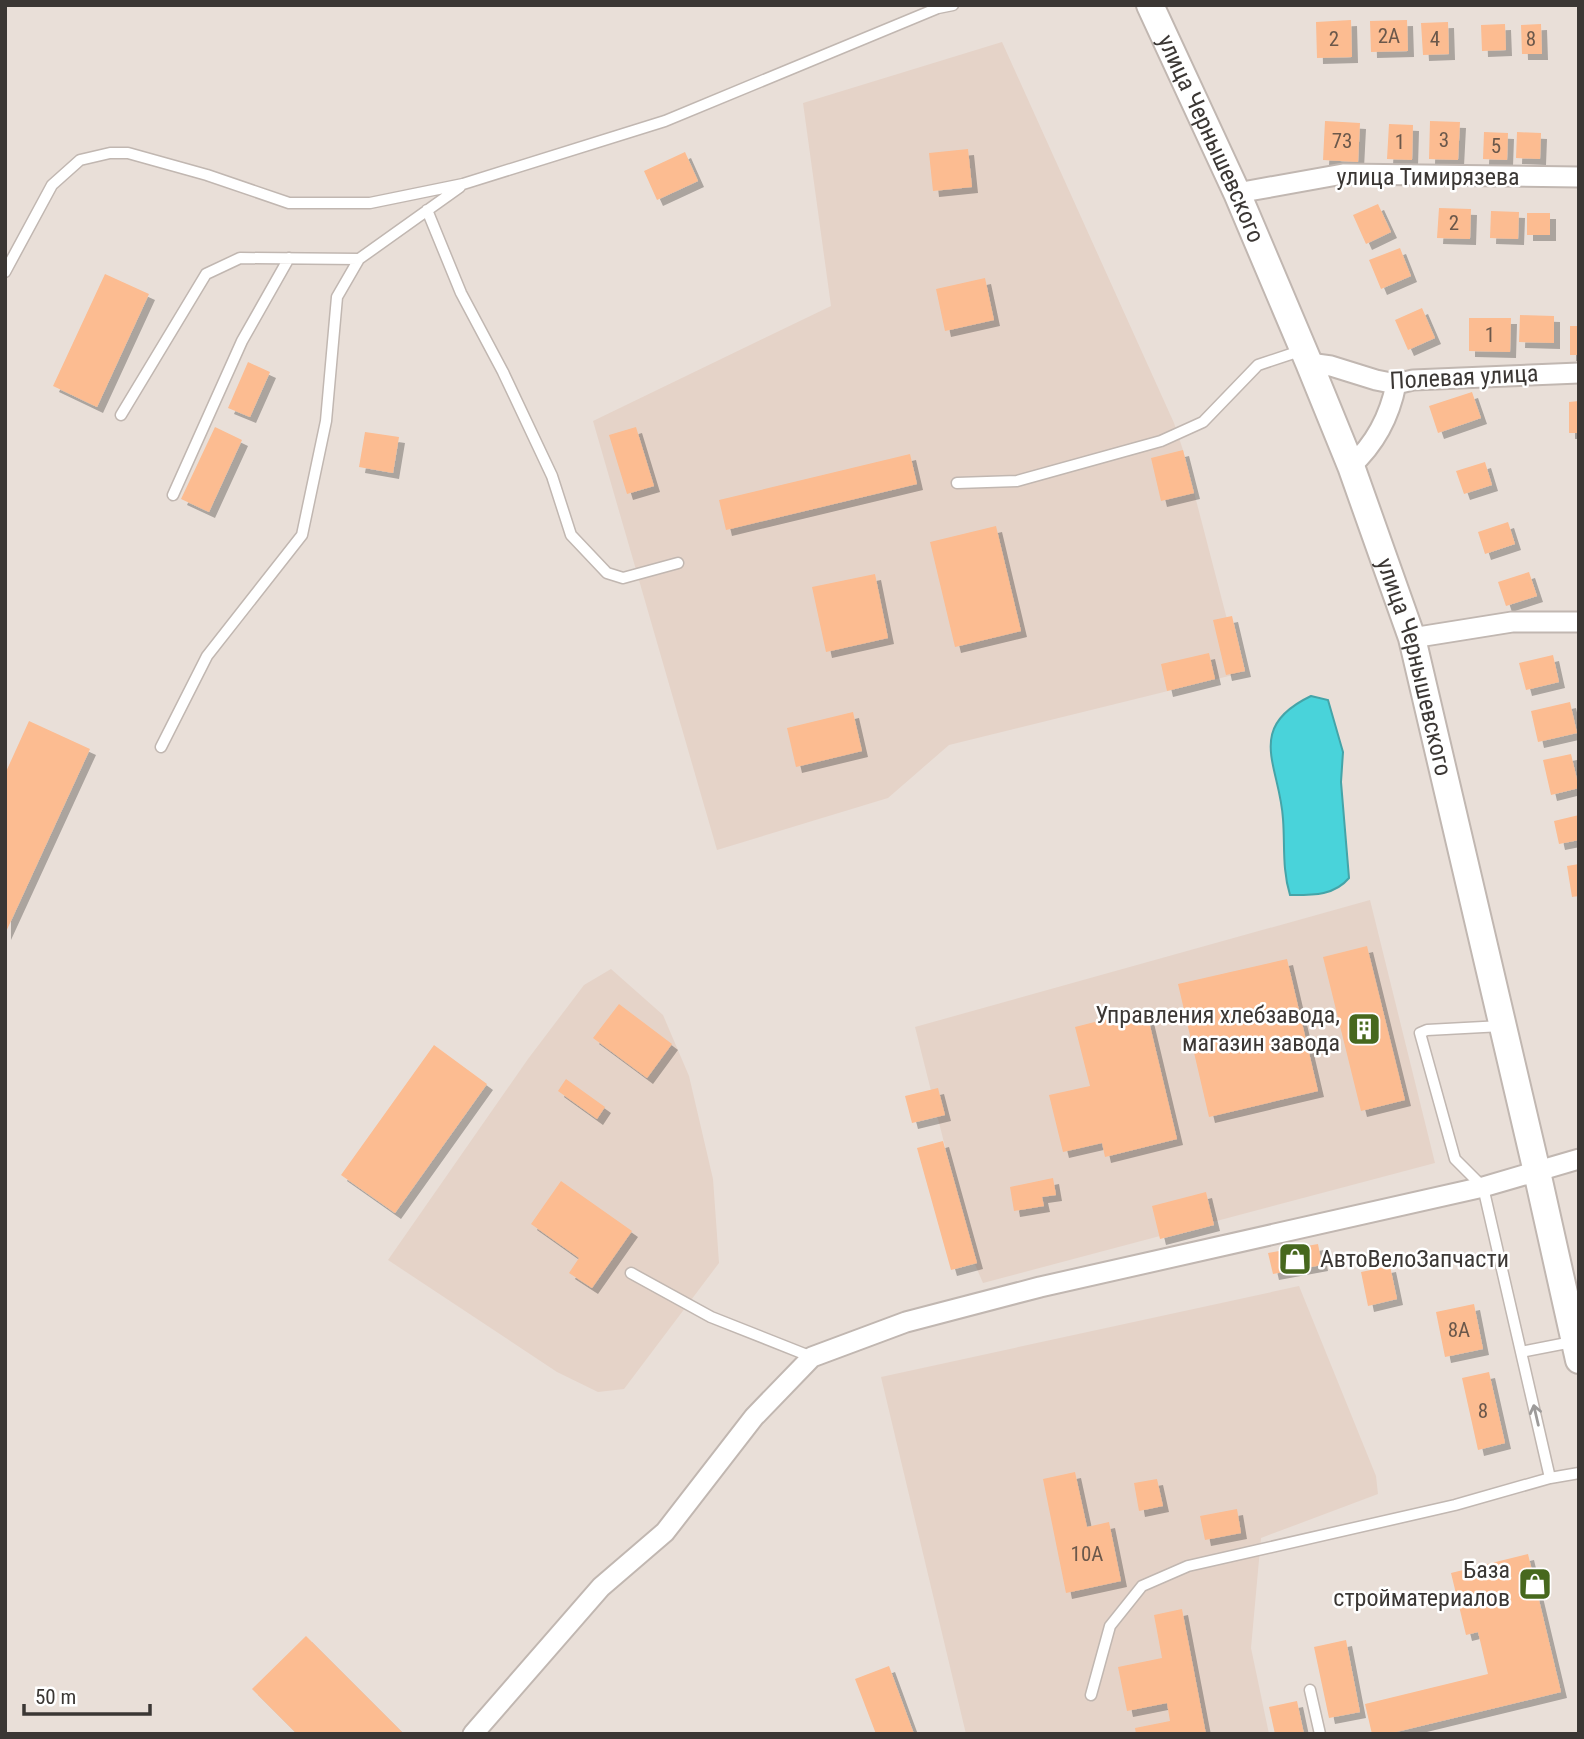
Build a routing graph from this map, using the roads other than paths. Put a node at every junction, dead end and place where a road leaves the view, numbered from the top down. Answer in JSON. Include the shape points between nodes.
{"nodes":[{"id":1,"x":953,"y":5,"type":"edge"},
{"id":2,"x":1150,"y":5,"type":"edge"},
{"id":3,"x":1579,"y":177,"type":"edge"},
{"id":4,"x":463,"y":184,"type":"junction"},
{"id":5,"x":1237,"y":193,"type":"junction"},
{"id":6,"x":427,"y":210,"type":"junction"},
{"id":7,"x":289,"y":258,"type":"junction"},
{"id":8,"x":359,"y":259,"type":"junction"},
{"id":9,"x":5,"y":272,"type":"edge"},
{"id":10,"x":1306,"y":356,"type":"junction"},
{"id":11,"x":1579,"y":373,"type":"edge"},
{"id":12,"x":1396,"y":384,"type":"junction"},
{"id":13,"x":121,"y":415,"type":"dead end"},
{"id":14,"x":1351,"y":466,"type":"junction"},
{"id":15,"x":957,"y":484,"type":"dead end"},
{"id":16,"x":173,"y":495,"type":"dead end"},
{"id":17,"x":678,"y":563,"type":"dead end"},
{"id":18,"x":1579,"y":622,"type":"edge"},
{"id":19,"x":1412,"y":638,"type":"junction"},
{"id":20,"x":161,"y":747,"type":"dead end"},
{"id":21,"x":1502,"y":1026,"type":"junction"},
{"id":22,"x":1579,"y":1159,"type":"edge"},
{"id":23,"x":1538,"y":1172,"type":"junction"},
{"id":24,"x":1483,"y":1187,"type":"junction"},
{"id":25,"x":631,"y":1273,"type":"dead end"},
{"id":26,"x":1577,"y":1351,"type":"edge"},
{"id":27,"x":1521,"y":1352,"type":"junction"},
{"id":28,"x":812,"y":1357,"type":"junction"},
{"id":29,"x":1579,"y":1473,"type":"edge"},
{"id":30,"x":1550,"y":1478,"type":"junction"},
{"id":31,"x":1310,"y":1690,"type":"dead end"},
{"id":32,"x":1091,"y":1695,"type":"dead end"},
{"id":33,"x":473,"y":1734,"type":"edge"},
{"id":34,"x":1320,"y":1734,"type":"edge"}],
"edges":[{"from":1,"to":4,"type":"lane","via":[[665,121]]},
{"from":2,"to":5,"type":"main road","name":"улица Чернышевского"},
{"from":3,"to":5,"type":"street","name":"улица Тимирязева","via":[[1343,174]]},
{"from":4,"to":6,"type":"lane"},
{"from":4,"to":9,"type":"lane","via":[[370,203],[289,203],[155,160],[110,153],[80,160],[52,185]]},
{"from":5,"to":10,"type":"main road","name":"улица Чернышевского"},
{"from":6,"to":8,"type":"lane"},
{"from":6,"to":17,"type":"lane","via":[[461,293],[552,475],[571,535],[607,573],[623,578]]},
{"from":7,"to":8,"type":"lane"},
{"from":7,"to":13,"type":"lane","via":[[240,258],[206,274]]},
{"from":7,"to":16,"type":"lane","via":[[242,341]]},
{"from":8,"to":20,"type":"lane","via":[[337,297],[326,421],[302,535],[207,656]]},
{"from":10,"to":12,"type":"street","name":"Полевая улица"},
{"from":10,"to":14,"type":"main road","name":"улица Чернышевского"},
{"from":10,"to":15,"type":"lane","via":[[1258,365],[1203,422],[1161,441],[1017,481]]},
{"from":11,"to":12,"type":"street","name":"Полевая улица"},
{"from":12,"to":14,"type":"street","via":[[1390,411],[1370,446]]},
{"from":14,"to":19,"type":"main road","name":"улица Чернышевского"},
{"from":18,"to":19,"type":"street","via":[[1512,622]]},
{"from":19,"to":21,"type":"main road","name":"улица Чернышевского"},
{"from":21,"to":23,"type":"main road","name":"улица Чернышевского"},
{"from":21,"to":24,"type":"lane","via":[[1420,1032],[1455,1159]]},
{"from":22,"to":23,"type":"street"},
{"from":23,"to":24,"type":"street"},
{"from":23,"to":26,"type":"main road","name":"улица Чернышевского"},
{"from":24,"to":27,"type":"lane"},
{"from":24,"to":28,"type":"street","via":[[1040,1287],[906,1322]]},
{"from":25,"to":28,"type":"lane","via":[[711,1317]]},
{"from":26,"to":27,"type":"lane"},
{"from":30,"to":27,"type":"lane","one_way":true},
{"from":28,"to":33,"type":"street","via":[[754,1418],[665,1531],[601,1587]]},
{"from":29,"to":30,"type":"lane"},
{"from":30,"to":32,"type":"lane","via":[[1455,1505],[1188,1566],[1142,1586],[1110,1626]]},
{"from":31,"to":34,"type":"lane"}]}
